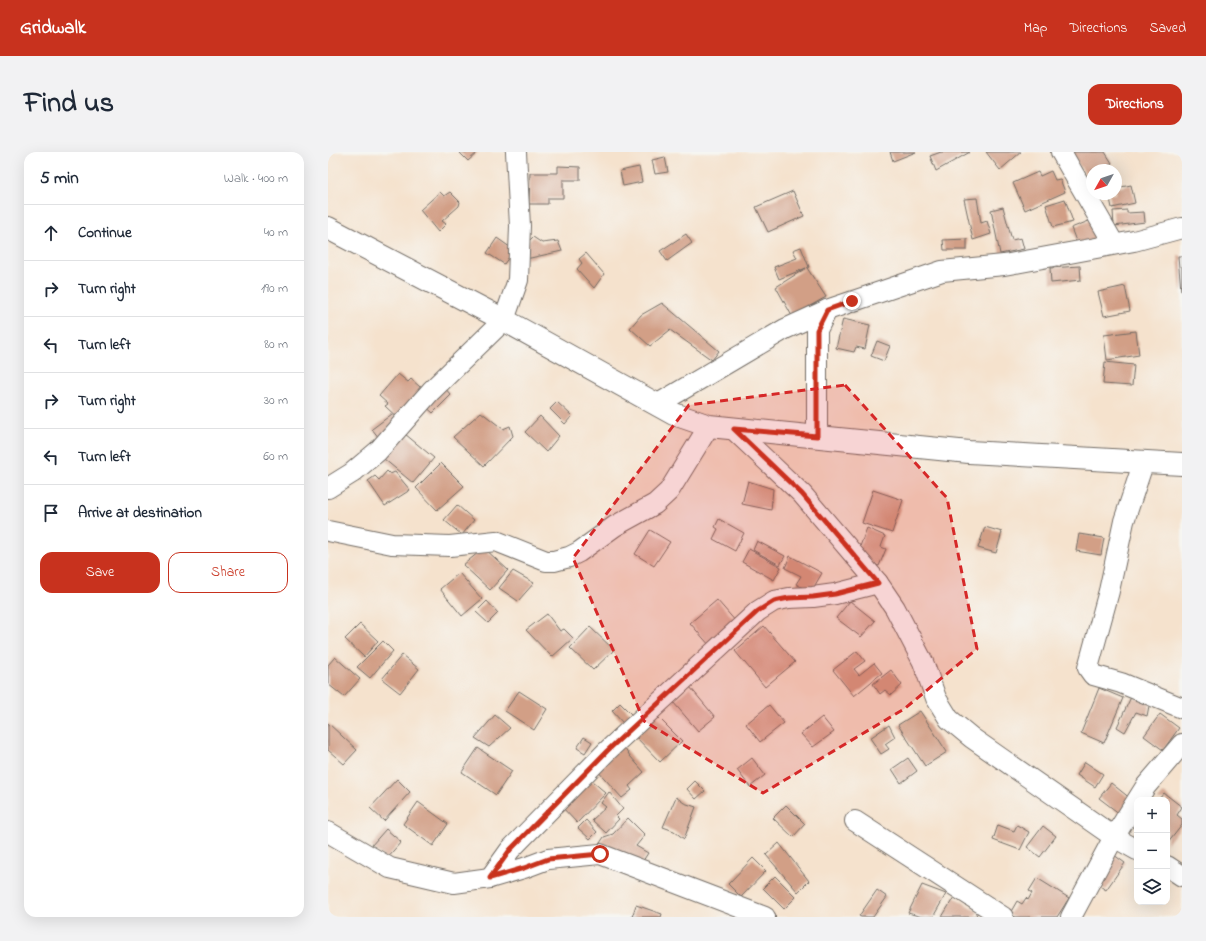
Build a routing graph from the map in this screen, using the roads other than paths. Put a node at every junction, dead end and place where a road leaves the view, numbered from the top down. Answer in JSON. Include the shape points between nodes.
{"nodes":[{"id":1,"x":516,"y":152,"type":"edge"},
{"id":2,"x":1061,"y":152,"type":"edge"},
{"id":3,"x":328,"y":228,"type":"edge"},
{"id":4,"x":1182,"y":228,"type":"edge"},
{"id":5,"x":1114,"y":244,"type":"junction"},
{"id":6,"x":827,"y":310,"type":"junction"},
{"id":7,"x":504,"y":320,"type":"junction"},
{"id":8,"x":658,"y":404,"type":"junction"},
{"id":9,"x":709,"y":426,"type":"junction"},
{"id":10,"x":734,"y":429,"type":"junction"},
{"id":11,"x":817,"y":436,"type":"junction"},
{"id":12,"x":1144,"y":461,"type":"junction"},
{"id":13,"x":1182,"y":464,"type":"edge"},
{"id":14,"x":328,"y":488,"type":"edge"},
{"id":15,"x":328,"y":530,"type":"edge"},
{"id":16,"x":878,"y":583,"type":"junction"},
{"id":17,"x":1182,"y":708,"type":"edge"},
{"id":18,"x":1182,"y":744,"type":"edge"},
{"id":19,"x":855,"y":821,"type":"dead end"},
{"id":20,"x":328,"y":832,"type":"edge"},
{"id":21,"x":1114,"y":837,"type":"junction"},
{"id":22,"x":1134,"y":848,"type":"edge"},
{"id":23,"x":1170,"y":868,"type":"edge"},
{"id":24,"x":1182,"y":876,"type":"edge"},
{"id":25,"x":490,"y":878,"type":"junction"},
{"id":26,"x":765,"y":917,"type":"edge"},
{"id":27,"x":1003,"y":917,"type":"edge"},
{"id":28,"x":1071,"y":917,"type":"edge"}],
"edges":[{"from":1,"to":7,"type":"street","via":[[520,226],[518,280]]},
{"from":2,"to":5,"type":"street"},
{"from":3,"to":7,"type":"main road"},
{"from":4,"to":5,"type":"street"},
{"from":5,"to":6,"type":"street","via":[[1004,266],[942,271]]},
{"from":6,"to":8,"type":"street","via":[[785,329]]},
{"from":6,"to":11,"type":"street","via":[[817,330]]},
{"from":7,"to":8,"type":"main road"},
{"from":7,"to":14,"type":"street","via":[[431,391],[378,451],[352,473]]},
{"from":8,"to":9,"type":"main road","via":[[674,414]]},
{"from":9,"to":10,"type":"main road"},
{"from":9,"to":15,"type":"street","via":[[669,492],[655,504],[632,515],[570,557],[546,561],[496,541],[450,546],[392,544]]},
{"from":10,"to":11,"type":"main road"},
{"from":10,"to":16,"type":"street","via":[[802,494]]},
{"from":11,"to":12,"type":"main road","via":[[969,452]]},
{"from":12,"to":13,"type":"main road"},
{"from":12,"to":17,"type":"street","via":[[1124,521],[1109,591],[1088,668],[1093,675],[1121,683]]},
{"from":16,"to":21,"type":"street","via":[[895,608],[923,662],[936,698],[949,719],[972,738]]},
{"from":16,"to":25,"type":"street","via":[[835,594],[774,601],[758,611],[596,762],[510,850]]},
{"from":18,"to":21,"type":"street","via":[[1146,786]]},
{"from":19,"to":27,"type":"street"},
{"from":20,"to":25,"type":"street","via":[[390,868],[454,882]]},
{"from":21,"to":22,"type":"street"},
{"from":21,"to":28,"type":"street"},
{"from":23,"to":24,"type":"street"},
{"from":25,"to":26,"type":"street","via":[[548,859],[600,854]]}]}
